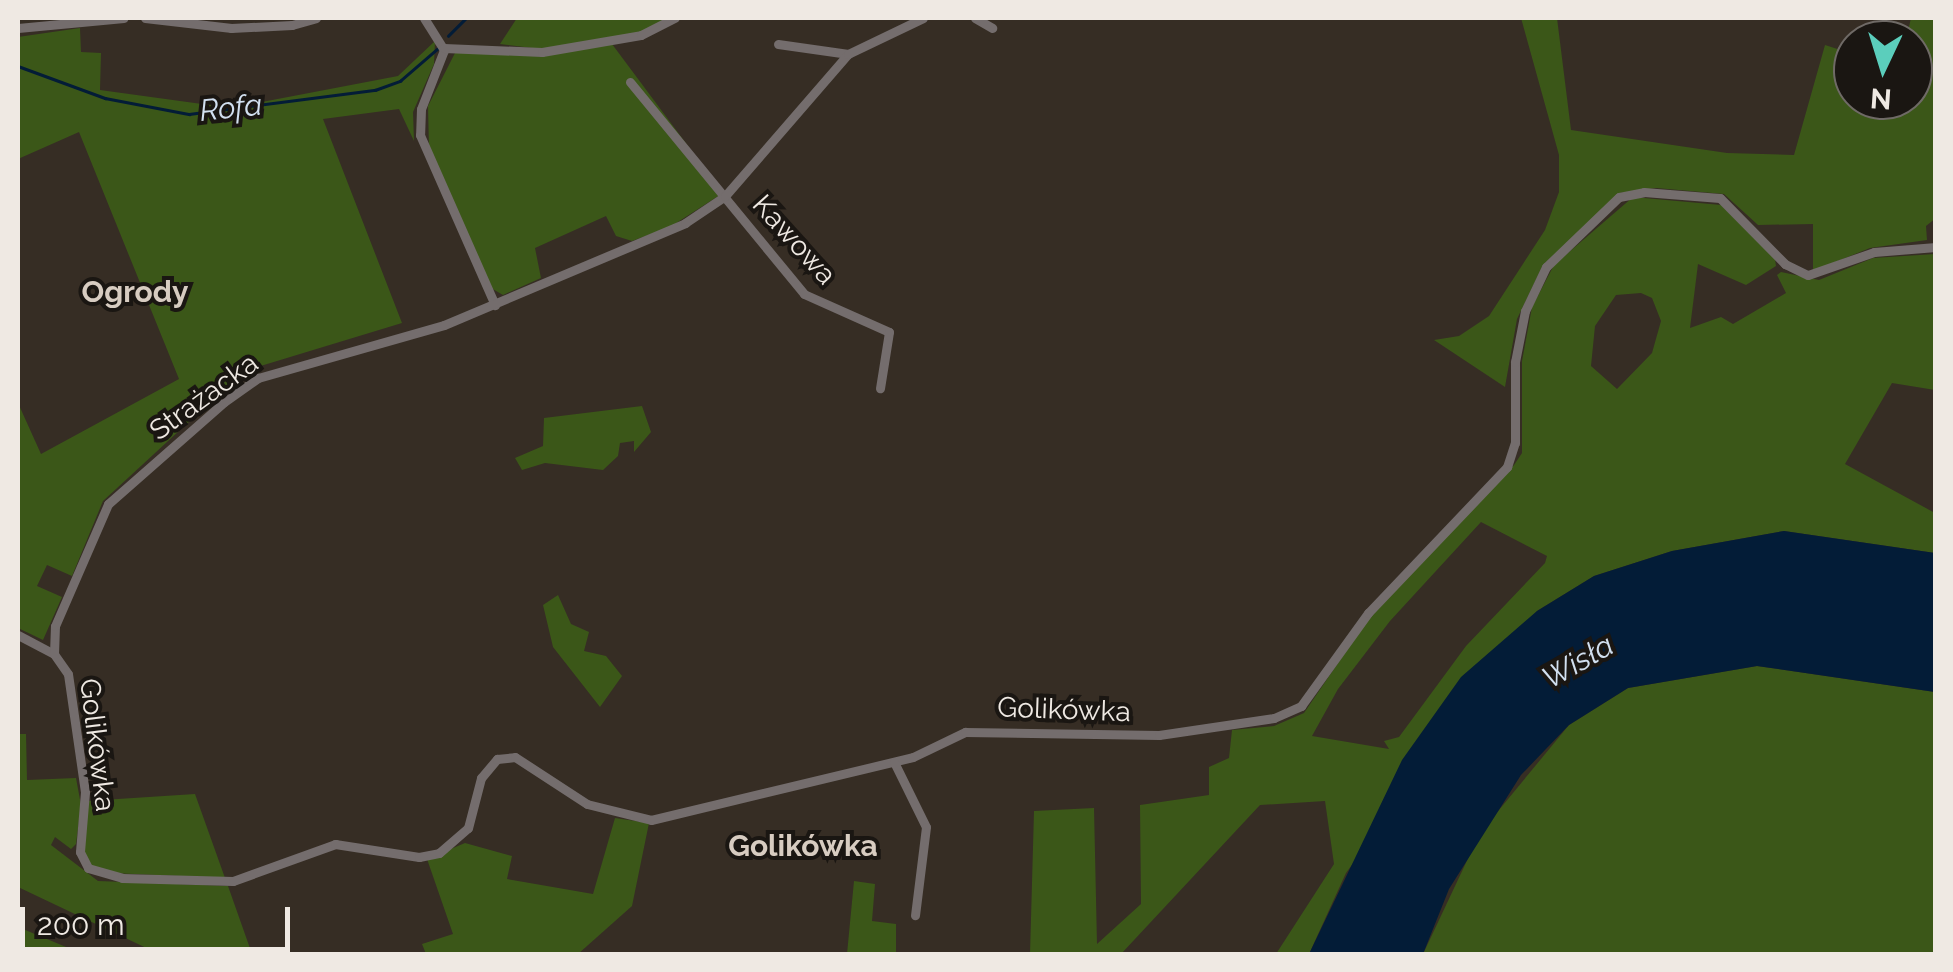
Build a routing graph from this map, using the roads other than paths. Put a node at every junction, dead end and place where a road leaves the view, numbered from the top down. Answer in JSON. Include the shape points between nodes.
{"nodes":[{"id":1,"x":124,"y":18,"type":"edge"},
{"id":2,"x":145,"y":18,"type":"edge"},
{"id":3,"x":316,"y":18,"type":"edge"},
{"id":4,"x":424,"y":18,"type":"edge"},
{"id":5,"x":676,"y":18,"type":"edge"},
{"id":6,"x":922,"y":18,"type":"edge"},
{"id":7,"x":975,"y":18,"type":"edge"},
{"id":8,"x":197,"y":20,"type":"edge"},
{"id":9,"x":18,"y":28,"type":"edge"},
{"id":10,"x":992,"y":28,"type":"dead end"},
{"id":11,"x":778,"y":44,"type":"dead end"},
{"id":12,"x":444,"y":48,"type":"junction"},
{"id":13,"x":848,"y":54,"type":"junction"},
{"id":14,"x":630,"y":82,"type":"dead end"},
{"id":15,"x":725,"y":196,"type":"junction"},
{"id":16,"x":1936,"y":247,"type":"edge"},
{"id":17,"x":495,"y":304,"type":"junction"},
{"id":18,"x":880,"y":388,"type":"dead end"},
{"id":19,"x":18,"y":635,"type":"edge"},
{"id":20,"x":54,"y":654,"type":"junction"},
{"id":21,"x":894,"y":762,"type":"junction"},
{"id":22,"x":915,"y":915,"type":"dead end"}],
"edges":[{"from":1,"to":9,"type":"street"},
{"from":2,"to":8,"type":"street"},
{"from":3,"to":8,"type":"street","via":[[268,28]]},
{"from":4,"to":12,"type":"street"},
{"from":5,"to":12,"type":"street","via":[[641,35],[542,52]]},
{"from":6,"to":13,"type":"street"},
{"from":7,"to":10,"type":"street"},
{"from":11,"to":13,"type":"street"},
{"from":12,"to":17,"type":"street","via":[[421,110],[420,135]]},
{"from":13,"to":15,"type":"street","name":"Strażacka"},
{"from":14,"to":15,"type":"street"},
{"from":15,"to":17,"type":"street","name":"Strażacka","via":[[685,223]]},
{"from":15,"to":18,"type":"street","name":"Kawowa","via":[[804,294],[889,332]]},
{"from":16,"to":21,"type":"street","name":"Golikówka","via":[[1874,252],[1808,275],[1785,264],[1720,198],[1644,192],[1619,197],[1546,267],[1524,311],[1515,362],[1515,443],[1506,466],[1368,613],[1301,706],[1274,718],[1159,735],[982,729]]},
{"from":17,"to":20,"type":"street","name":"Strażacka","via":[[444,325],[321,355],[258,378],[224,402],[108,504],[55,626]]},
{"from":19,"to":20,"type":"street","name":"Golikówka"},
{"from":20,"to":21,"type":"street","name":"Golikówka","via":[[68,674],[85,792],[80,852],[88,868],[105,876],[233,881],[335,844],[419,857],[439,852],[468,828],[480,778],[497,759],[515,757],[587,804],[651,820]]},
{"from":21,"to":22,"type":"street","via":[[926,827]]}]}
